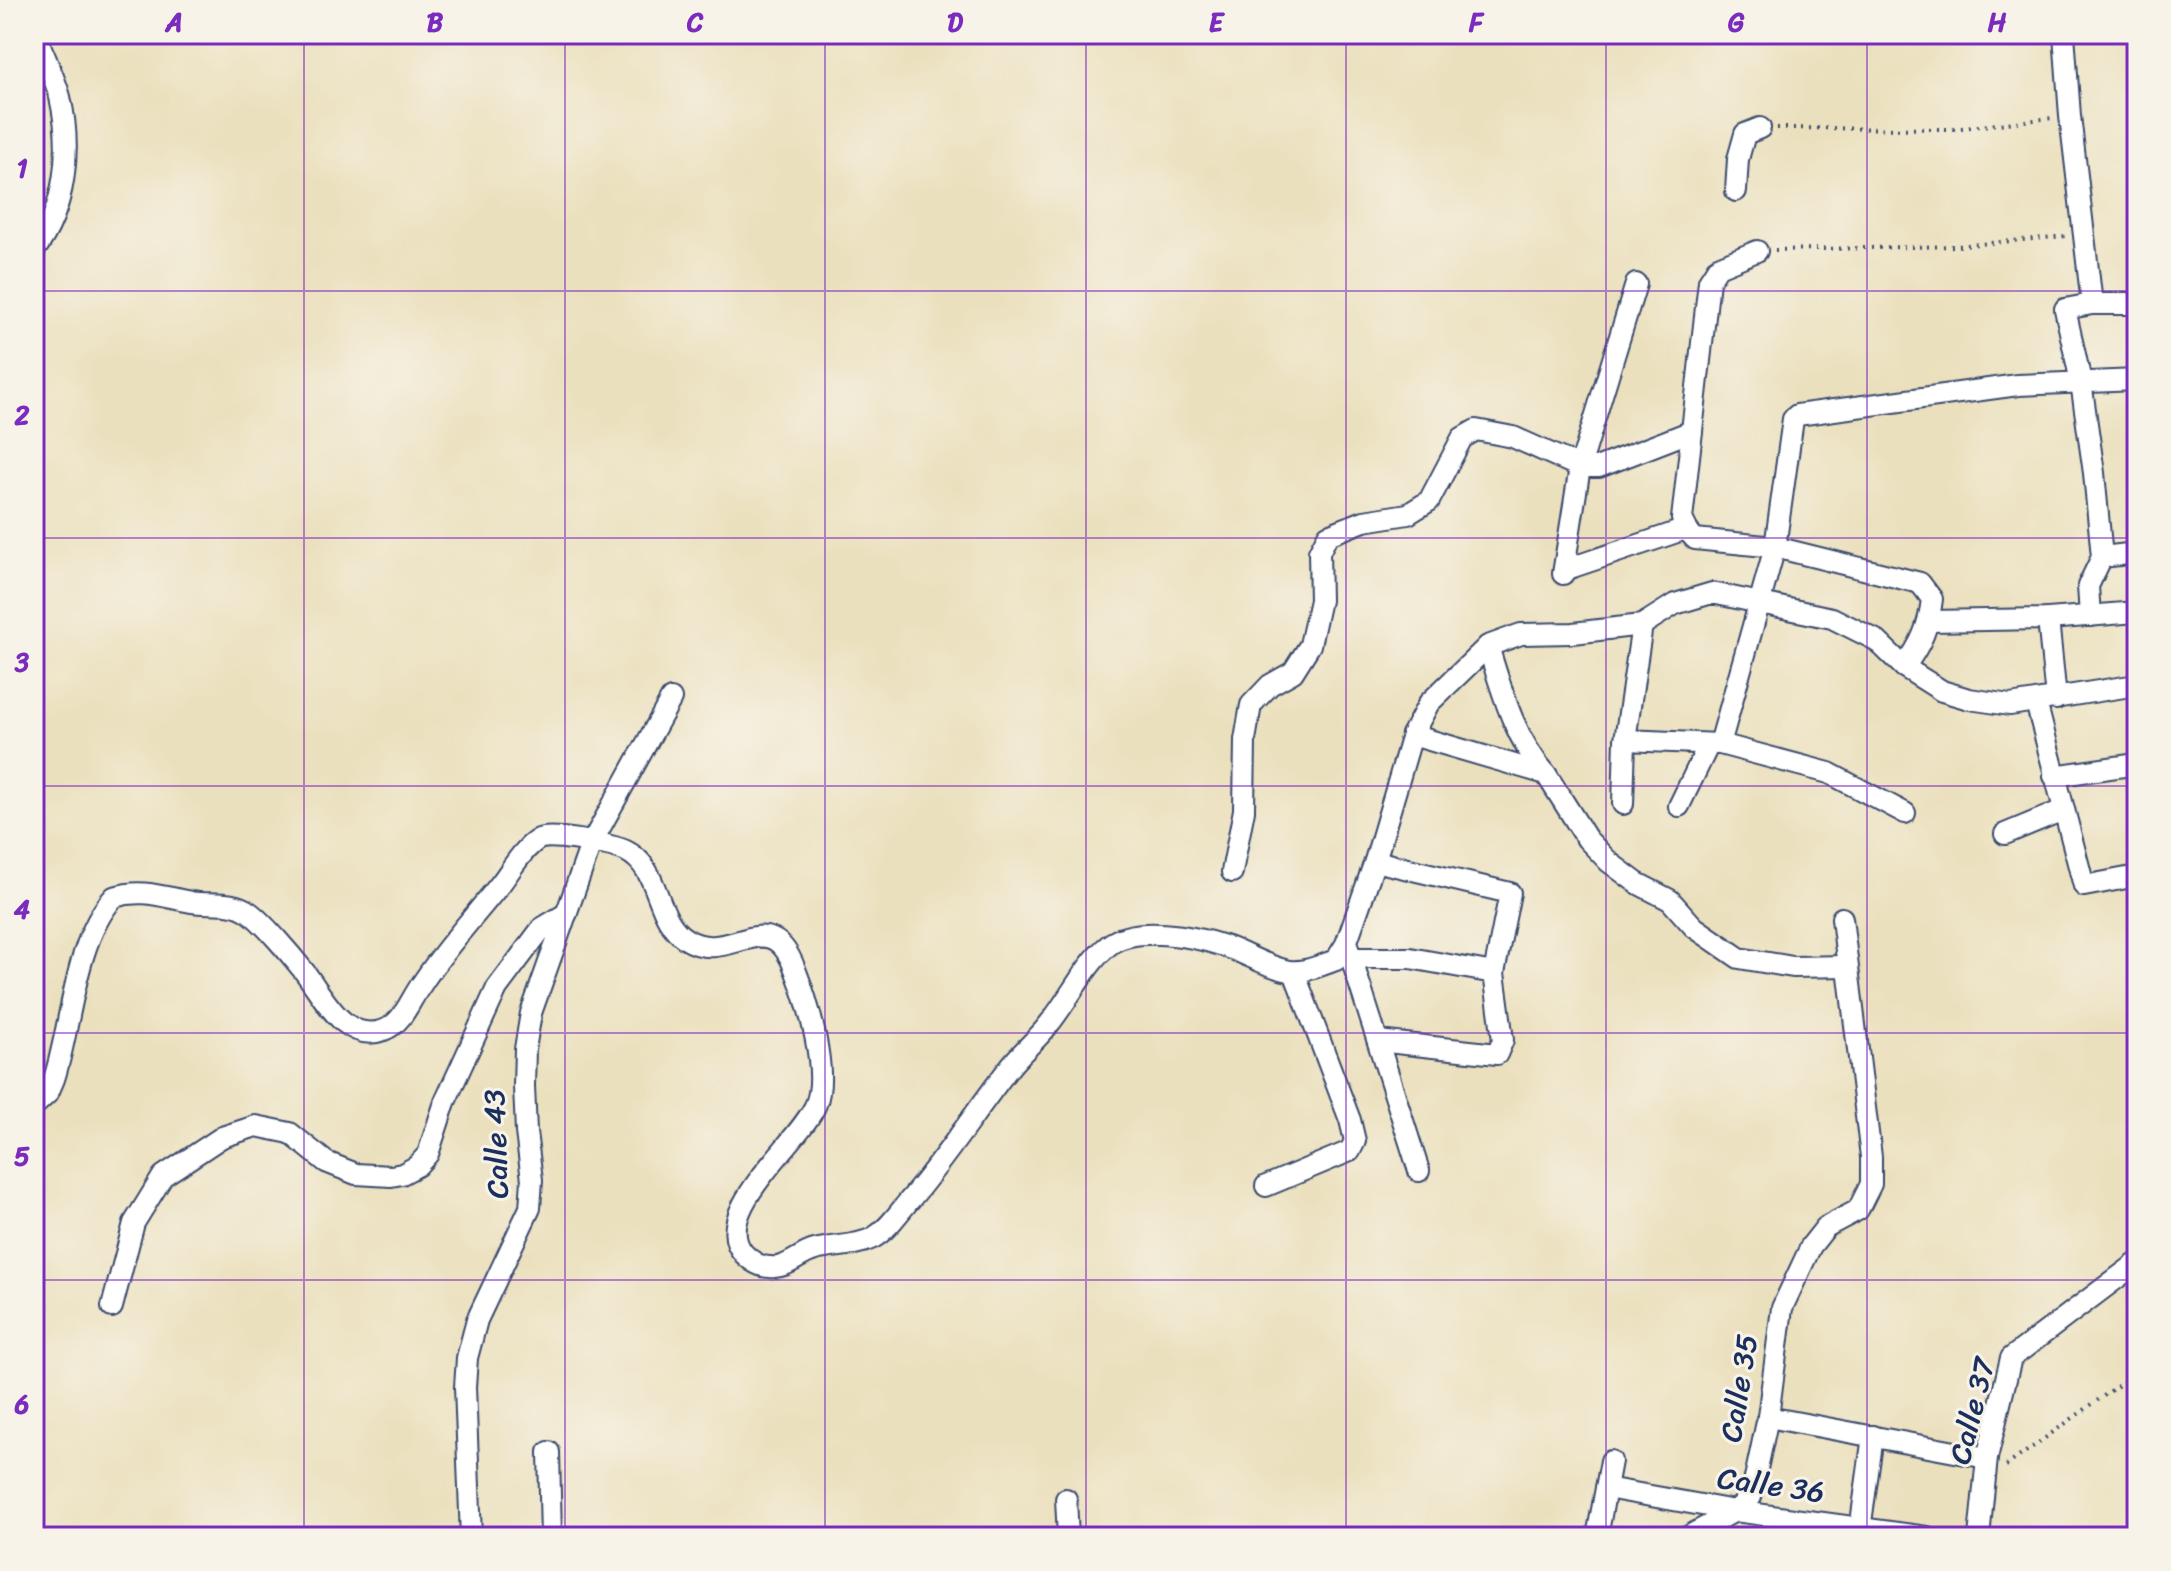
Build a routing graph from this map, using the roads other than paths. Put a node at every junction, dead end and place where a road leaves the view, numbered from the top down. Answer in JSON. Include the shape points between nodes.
{"nodes":[{"id":1,"x":35,"y":34,"type":"edge"},
{"id":2,"x":2064,"y":34,"type":"edge"},
{"id":3,"x":1760,"y":128,"type":"road end"},
{"id":4,"x":1736,"y":191,"type":"dead end"},
{"id":5,"x":34,"y":251,"type":"edge"},
{"id":6,"x":1757,"y":251,"type":"road end"},
{"id":7,"x":1636,"y":284,"type":"dead end"},
{"id":8,"x":2092,"y":304,"type":"junction"},
{"id":9,"x":2137,"y":304,"type":"edge"},
{"id":10,"x":2137,"y":380,"type":"edge"},
{"id":11,"x":2081,"y":382,"type":"junction"},
{"id":12,"x":1692,"y":431,"type":"junction"},
{"id":13,"x":1580,"y":467,"type":"junction"},
{"id":14,"x":1686,"y":529,"type":"junction"},
{"id":15,"x":1775,"y":547,"type":"junction"},
{"id":16,"x":2137,"y":553,"type":"edge"},
{"id":17,"x":2102,"y":557,"type":"junction"},
{"id":18,"x":1759,"y":605,"type":"junction"},
{"id":19,"x":2137,"y":612,"type":"edge"},
{"id":20,"x":2090,"y":616,"type":"junction"},
{"id":21,"x":2048,"y":619,"type":"junction"},
{"id":22,"x":1930,"y":621,"type":"junction"},
{"id":23,"x":1642,"y":625,"type":"junction"},
{"id":24,"x":1488,"y":646,"type":"junction"},
{"id":25,"x":1904,"y":667,"type":"junction"},
{"id":26,"x":2137,"y":685,"type":"edge"},
{"id":27,"x":671,"y":699,"type":"dead end"},
{"id":28,"x":2046,"y":700,"type":"junction"},
{"id":29,"x":1412,"y":735,"type":"junction"},
{"id":30,"x":1625,"y":740,"type":"junction"},
{"id":31,"x":1715,"y":744,"type":"junction"},
{"id":32,"x":2137,"y":764,"type":"edge"},
{"id":33,"x":1546,"y":774,"type":"junction"},
{"id":34,"x":2054,"y":776,"type":"junction"},
{"id":35,"x":1623,"y":804,"type":"dead end"},
{"id":36,"x":1679,"y":806,"type":"dead end"},
{"id":37,"x":2063,"y":810,"type":"junction"},
{"id":38,"x":1905,"y":813,"type":"dead end"},
{"id":39,"x":2005,"y":834,"type":"dead end"},
{"id":40,"x":591,"y":844,"type":"junction"},
{"id":41,"x":1375,"y":861,"type":"junction"},
{"id":42,"x":1232,"y":872,"type":"dead end"},
{"id":43,"x":2137,"y":876,"type":"edge"},
{"id":44,"x":567,"y":913,"type":"junction"},
{"id":45,"x":1842,"y":918,"type":"dead end"},
{"id":46,"x":1349,"y":951,"type":"junction"},
{"id":47,"x":1847,"y":966,"type":"junction"},
{"id":48,"x":1294,"y":972,"type":"junction"},
{"id":49,"x":1494,"y":973,"type":"junction"},
{"id":50,"x":1378,"y":1041,"type":"junction"},
{"id":51,"x":34,"y":1106,"type":"edge"},
{"id":52,"x":1419,"y":1171,"type":"dead end"},
{"id":53,"x":1266,"y":1186,"type":"dead end"},
{"id":54,"x":2137,"y":1263,"type":"edge"},
{"id":55,"x":112,"y":1307,"type":"dead end"},
{"id":56,"x":1768,"y":1417,"type":"junction"},
{"id":57,"x":1873,"y":1436,"type":"junction"},
{"id":58,"x":549,"y":1452,"type":"dead end"},
{"id":59,"x":1987,"y":1458,"type":"junction"},
{"id":60,"x":1611,"y":1461,"type":"dead end"},
{"id":61,"x":1606,"y":1488,"type":"junction"},
{"id":62,"x":1066,"y":1499,"type":"dead end"},
{"id":63,"x":1735,"y":1511,"type":"junction"},
{"id":64,"x":1859,"y":1532,"type":"edge"},
{"id":65,"x":471,"y":1537,"type":"edge"},
{"id":66,"x":551,"y":1537,"type":"edge"},
{"id":67,"x":1068,"y":1537,"type":"edge"},
{"id":68,"x":1597,"y":1537,"type":"edge"},
{"id":69,"x":1687,"y":1537,"type":"edge"},
{"id":70,"x":1927,"y":1537,"type":"edge"},
{"id":71,"x":1979,"y":1537,"type":"edge"}],
"edges":[{"from":1,"to":5,"type":"street","via":[[59,96],[65,155],[55,215]]},
{"from":2,"to":8,"type":"street"},
{"from":3,"to":4,"type":"street","via":[[1745,134]]},
{"from":6,"to":12,"type":"street","via":[[1718,267],[1709,281]]},
{"from":7,"to":13,"type":"street"},
{"from":8,"to":9,"type":"street"},
{"from":8,"to":11,"type":"street","via":[[2065,309]]},
{"from":10,"to":11,"type":"street"},
{"from":11,"to":15,"type":"street","via":[[2018,385],[1797,415]]},
{"from":11,"to":17,"type":"street"},
{"from":12,"to":13,"type":"street","via":[[1599,467]]},
{"from":12,"to":14,"type":"street","via":[[1682,519]]},
{"from":13,"to":14,"type":"street","via":[[1564,572]]},
{"from":13,"to":42,"type":"street","via":[[1513,437],[1476,430],[1462,438],[1429,501],[1408,514],[1364,521],[1328,535],[1319,552],[1320,600],[1310,645],[1293,672],[1251,705],[1244,810]]},
{"from":14,"to":15,"type":"street","via":[[1695,539]]},
{"from":15,"to":18,"type":"street"},
{"from":15,"to":22,"type":"street","via":[[1920,583],[1932,599]]},
{"from":16,"to":17,"type":"street"},
{"from":17,"to":20,"type":"street","via":[[2088,586]]},
{"from":18,"to":23,"type":"street","via":[[1712,593],[1675,604]]},
{"from":18,"to":25,"type":"street","via":[[1832,618],[1876,640]]},
{"from":18,"to":31,"type":"street"},
{"from":19,"to":20,"type":"street"},
{"from":20,"to":21,"type":"street"},
{"from":21,"to":22,"type":"street"},
{"from":21,"to":28,"type":"street"},
{"from":22,"to":25,"type":"street"},
{"from":23,"to":24,"type":"street","via":[[1521,634]]},
{"from":23,"to":30,"type":"street"},
{"from":24,"to":29,"type":"street","via":[[1429,703]]},
{"from":24,"to":33,"type":"street","via":[[1528,754]]},
{"from":25,"to":28,"type":"street","via":[[1942,691],[1969,699],[2010,705]]},
{"from":26,"to":28,"type":"street"},
{"from":27,"to":40,"type":"street","name":"Calle 43"},
{"from":28,"to":34,"type":"street"},
{"from":29,"to":33,"type":"street"},
{"from":29,"to":41,"type":"street"},
{"from":30,"to":31,"type":"street"},
{"from":30,"to":35,"type":"street"},
{"from":31,"to":36,"type":"street"},
{"from":31,"to":38,"type":"street","via":[[1829,773]]},
{"from":32,"to":34,"type":"street"},
{"from":33,"to":47,"type":"street","via":[[1587,839],[1609,862],[1670,900],[1694,927],[1739,958],[1793,967]]},
{"from":34,"to":37,"type":"street"},
{"from":37,"to":39,"type":"street"},
{"from":37,"to":43,"type":"street","via":[[2084,886]]},
{"from":40,"to":44,"type":"street","name":"Calle 43"},
{"from":40,"to":48,"type":"street","via":[[627,851],[639,860],[665,914],[686,939],[713,947],[771,937],[781,942],[797,972],[822,1077],[816,1103],[801,1129],[739,1210],[734,1227],[738,1246],[764,1267],[863,1241],[886,1228],[1104,949],[1121,937],[1185,937]]},
{"from":40,"to":51,"type":"street","via":[[553,835],[532,844],[402,1015],[383,1030],[371,1032],[351,1028],[327,1006],[291,955],[247,910],[142,892],[114,897],[101,914],[75,985],[54,1079]]},
{"from":41,"to":46,"type":"street"},
{"from":41,"to":49,"type":"street","via":[[1510,893]]},
{"from":44,"to":55,"type":"street","via":[[542,928],[497,988],[445,1102],[428,1154],[417,1166],[391,1176],[356,1174],[326,1162],[290,1133],[256,1126],[222,1137],[163,1176],[134,1223]]},
{"from":44,"to":65,"type":"street","name":"Calle 43","via":[[531,1013],[525,1049],[530,1208],[477,1320],[467,1358]]},
{"from":45,"to":47,"type":"street","name":"Calle 35"},
{"from":46,"to":48,"type":"street"},
{"from":46,"to":49,"type":"street"},
{"from":46,"to":50,"type":"street"},
{"from":47,"to":56,"type":"street","name":"Calle 35","via":[[1871,1184],[1858,1210],[1826,1227],[1811,1246],[1782,1308]]},
{"from":48,"to":53,"type":"street","via":[[1355,1141],[1350,1151]]},
{"from":49,"to":50,"type":"street","via":[[1503,1040],[1497,1054]]},
{"from":50,"to":52,"type":"street"},
{"from":54,"to":59,"type":"street","name":"Calle 37","via":[[2011,1358]]},
{"from":56,"to":57,"type":"street"},
{"from":56,"to":63,"type":"street","name":"Calle 35","via":[[1751,1497]]},
{"from":57,"to":59,"type":"street"},
{"from":57,"to":64,"type":"street"},
{"from":58,"to":66,"type":"street"},
{"from":59,"to":71,"type":"street","name":"Calle 37"},
{"from":60,"to":61,"type":"street"},
{"from":61,"to":63,"type":"street","name":"Calle 36"},
{"from":61,"to":68,"type":"street"},
{"from":62,"to":67,"type":"street"},
{"from":63,"to":64,"type":"street","name":"Calle 36"},
{"from":63,"to":69,"type":"street","name":"Calle 35"},
{"from":64,"to":70,"type":"street","name":"Calle 36"}]}
